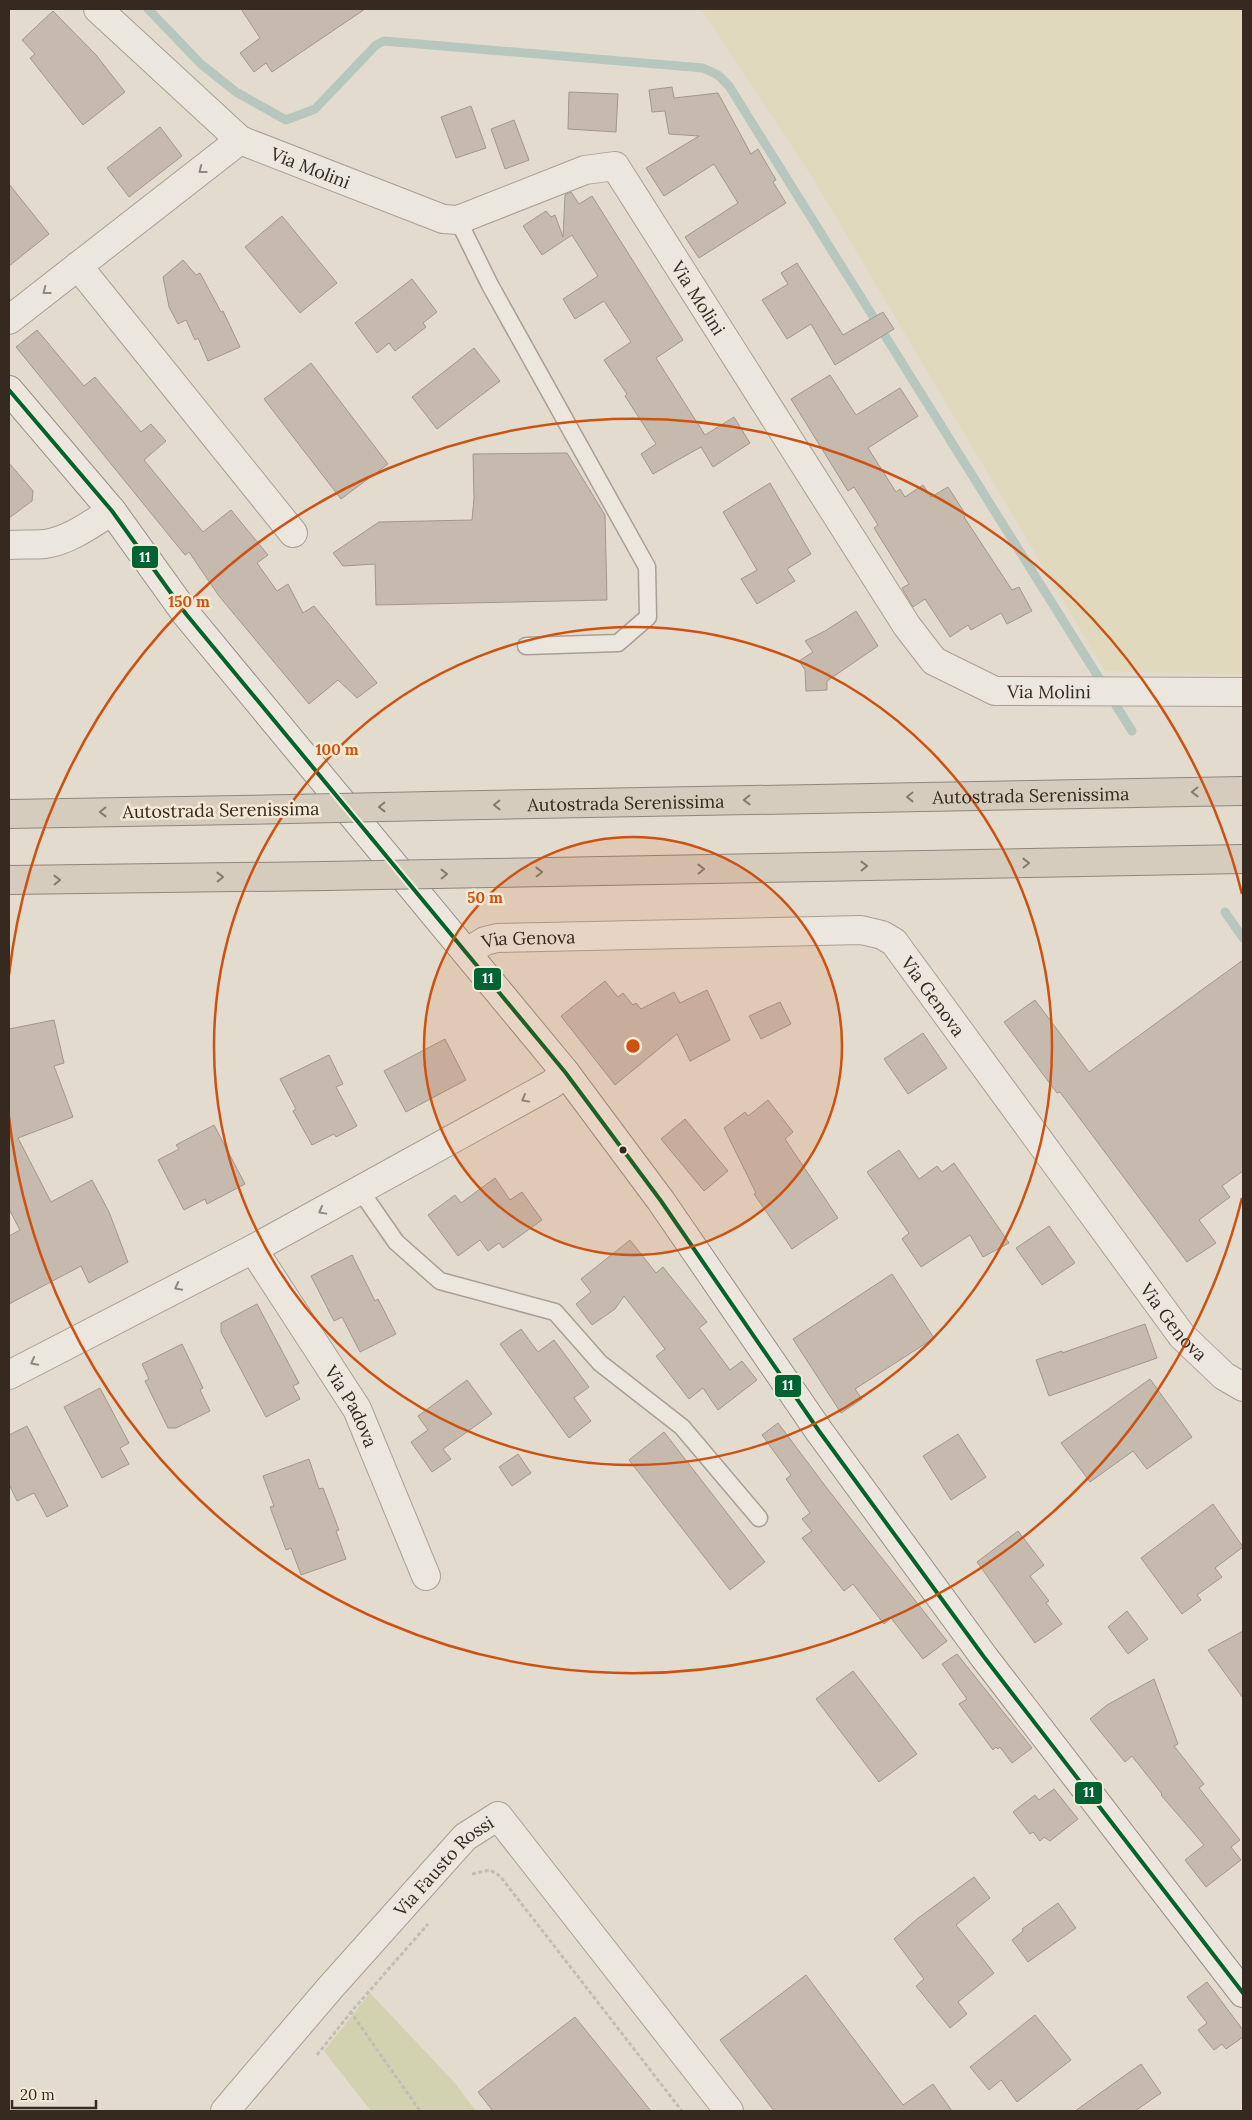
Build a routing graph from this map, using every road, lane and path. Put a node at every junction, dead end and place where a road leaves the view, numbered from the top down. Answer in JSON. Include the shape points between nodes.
{"nodes":[{"id":1,"x":98,"y":9,"type":"edge"},
{"id":2,"x":240,"y":140,"type":"junction"},
{"id":3,"x":458,"y":220,"type":"junction"},
{"id":4,"x":78,"y":266,"type":"junction"},
{"id":5,"x":9,"y":320,"type":"edge"},
{"id":6,"x":9,"y":390,"type":"edge"},
{"id":7,"x":112,"y":511,"type":"junction"},
{"id":8,"x":293,"y":533,"type":"dead end"},
{"id":9,"x":9,"y":545,"type":"edge"},
{"id":10,"x":526,"y":646,"type":"dead end"},
{"id":11,"x":1243,"y":692,"type":"edge"},
{"id":12,"x":1243,"y":791,"type":"edge"},
{"id":13,"x":9,"y":814,"type":"edge"},
{"id":14,"x":1243,"y":859,"type":"edge"},
{"id":15,"x":9,"y":880,"type":"edge"},
{"id":16,"x":467,"y":952,"type":"junction"},
{"id":17,"x":565,"y":1072,"type":"junction"},
{"id":18,"x":360,"y":1190,"type":"junction"},
{"id":19,"x":253,"y":1249,"type":"junction"},
{"id":20,"x":9,"y":1375,"type":"edge"},
{"id":21,"x":1243,"y":1387,"type":"edge"},
{"id":22,"x":759,"y":1518,"type":"dead end"},
{"id":23,"x":426,"y":1576,"type":"dead end"},
{"id":24,"x":467,"y":1880,"type":"dead end"},
{"id":25,"x":434,"y":1917,"type":"dead end"},
{"id":26,"x":330,"y":1988,"type":"junction"},
{"id":27,"x":1243,"y":1993,"type":"edge"},
{"id":28,"x":351,"y":2012,"type":"junction"},
{"id":29,"x":317,"y":2055,"type":"dead end"},
{"id":30,"x":225,"y":2111,"type":"edge"},
{"id":31,"x":420,"y":2111,"type":"edge"},
{"id":32,"x":682,"y":2111,"type":"edge"},
{"id":33,"x":729,"y":2111,"type":"edge"}],
"edges":[{"from":1,"to":2,"type":"street","name":"Via Molini"},
{"from":2,"to":3,"type":"street","name":"Via Molini","via":[[443,219]]},
{"from":2,"to":4,"type":"street","one_way":true},
{"from":3,"to":10,"type":"lane","via":[[490,285],[647,567],[648,617],[618,642]]},
{"from":3,"to":11,"type":"street","name":"Via Molini","via":[[585,170],[615,166],[907,626],[934,661],[995,691]]},
{"from":4,"to":5,"type":"street","one_way":true},
{"from":4,"to":8,"type":"street"},
{"from":6,"to":7,"type":"street"},
{"from":7,"to":9,"type":"street","via":[[61,540]]},
{"from":7,"to":16,"type":"street","via":[[186,614]]},
{"from":12,"to":13,"type":"highway","name":"Autostrada Serenissima","one_way":true,"bridge":true},
{"from":15,"to":14,"type":"highway","one_way":true,"bridge":true},
{"from":16,"to":17,"type":"street"},
{"from":16,"to":21,"type":"street","name":"Via Genova","via":[[485,941],[498,938],[862,930],[888,938],[1182,1336],[1224,1376]]},
{"from":17,"to":18,"type":"street","one_way":true,"via":[[552,1084]]},
{"from":17,"to":27,"type":"street","via":[[661,1200],[820,1431],[978,1648]]},
{"from":18,"to":19,"type":"street","one_way":true},
{"from":18,"to":22,"type":"lane","via":[[396,1242],[440,1281],[555,1312],[600,1363],[682,1427]]},
{"from":19,"to":20,"type":"street","one_way":true},
{"from":19,"to":23,"type":"street","name":"Via Padova","via":[[358,1409]]},
{"from":24,"to":32,"type":"path","via":[[473,1873],[490,1870],[500,1876]]},
{"from":25,"to":28,"type":"path"},
{"from":26,"to":28,"type":"path"},
{"from":26,"to":30,"type":"street","name":"Via Fausto Rossi"},
{"from":26,"to":33,"type":"street","name":"Via Fausto Rossi","via":[[465,1837],[498,1816]]},
{"from":28,"to":29,"type":"path"},
{"from":28,"to":31,"type":"path"}]}
